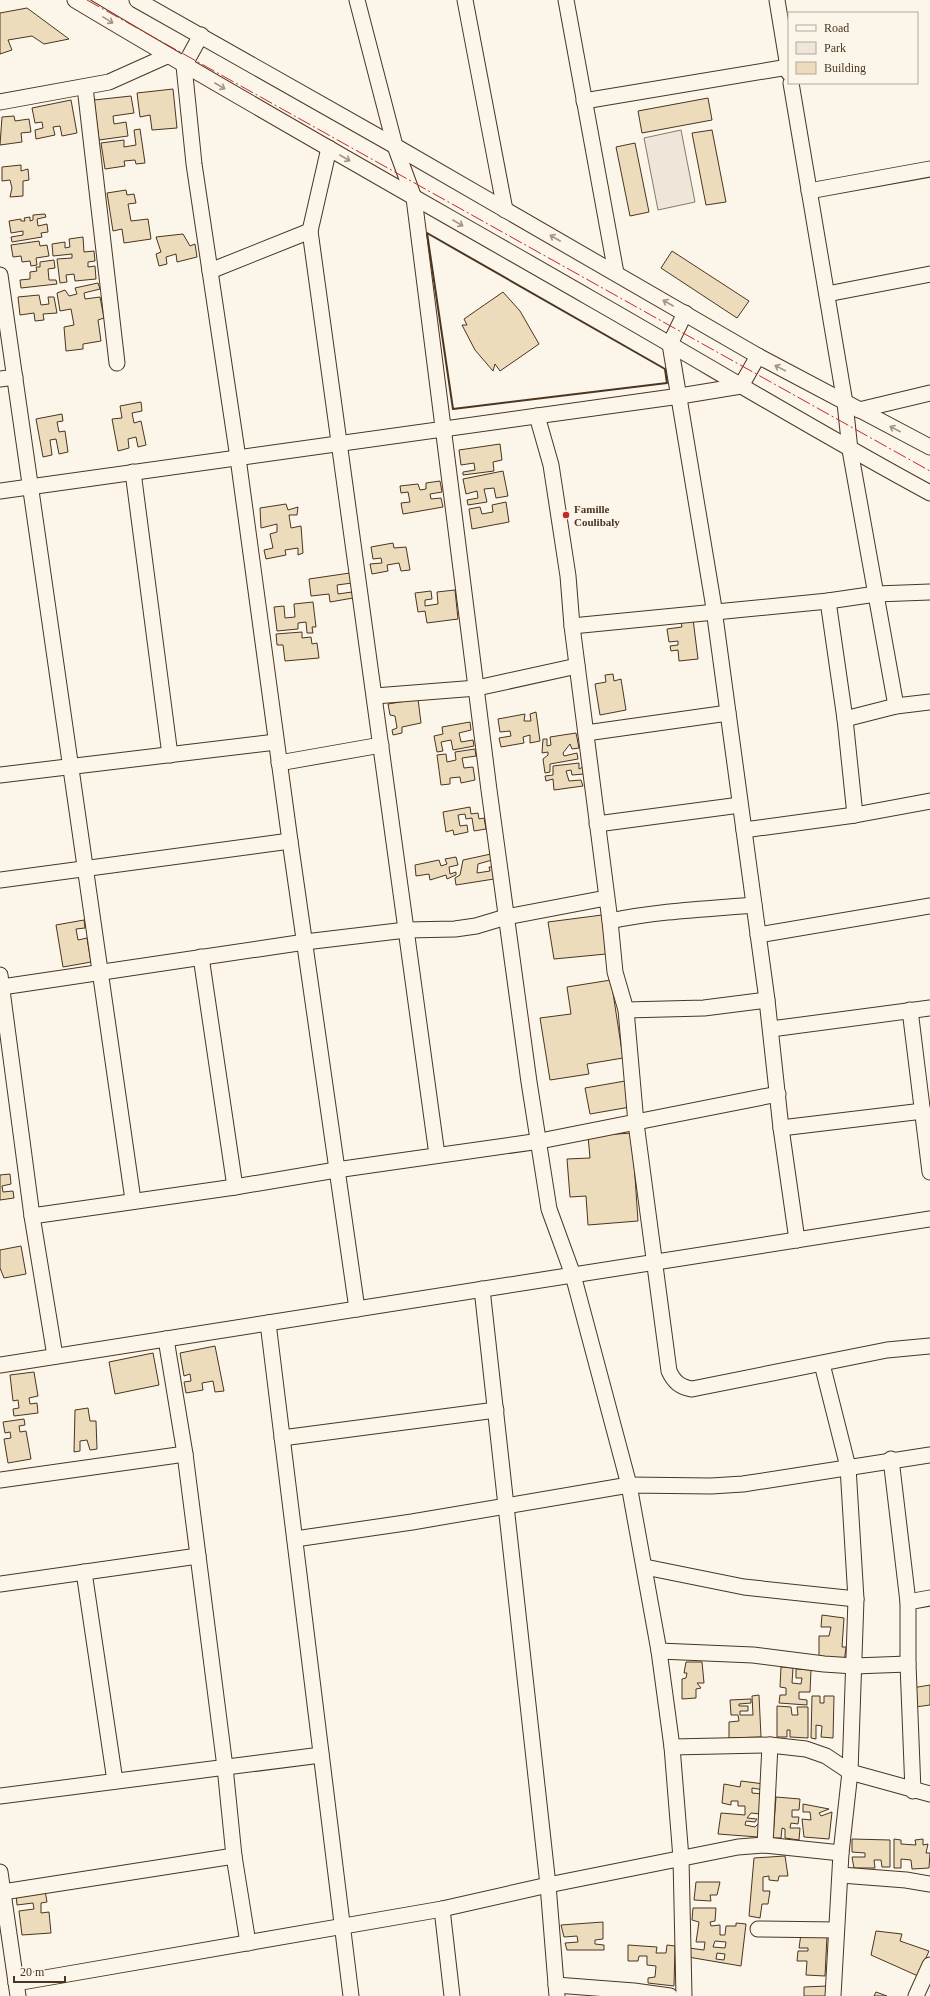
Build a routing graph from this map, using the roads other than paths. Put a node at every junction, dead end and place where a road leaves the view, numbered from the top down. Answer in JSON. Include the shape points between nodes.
{"nodes":[{"id":1,"x":75,"y":0,"type":"edge"},
{"id":2,"x":137,"y":0,"type":"edge"},
{"id":3,"x":357,"y":0,"type":"edge"},
{"id":4,"x":465,"y":0,"type":"edge"},
{"id":5,"x":566,"y":0,"type":"edge"},
{"id":6,"x":777,"y":0,"type":"edge"},
{"id":7,"x":201,"y":35,"type":"junction"},
{"id":8,"x":167,"y":56,"type":"junction"},
{"id":9,"x":184,"y":66,"type":"junction"},
{"id":10,"x":788,"y":70,"type":"edge"},
{"id":11,"x":791,"y":84,"type":"edge"},
{"id":12,"x":85,"y":87,"type":"junction"},
{"id":13,"x":584,"y":101,"type":"junction"},
{"id":14,"x":0,"y":102,"type":"edge"},
{"id":15,"x":395,"y":146,"type":"junction"},
{"id":16,"x":328,"y":148,"type":"junction"},
{"id":17,"x":930,"y":169,"type":"edge"},
{"id":18,"x":809,"y":191,"type":"junction"},
{"id":19,"x":414,"y":198,"type":"junction"},
{"id":20,"x":505,"y":210,"type":"junction"},
{"id":21,"x":310,"y":231,"type":"junction"},
{"id":22,"x":210,"y":271,"type":"junction"},
{"id":23,"x":616,"y":273,"type":"junction"},
{"id":24,"x":930,"y":274,"type":"edge"},
{"id":25,"x":0,"y":275,"type":"edge"},
{"id":26,"x":827,"y":294,"type":"junction"},
{"id":27,"x":684,"y":313,"type":"junction"},
{"id":28,"x":670,"y":344,"type":"junction"},
{"id":29,"x":758,"y":356,"type":"junction"},
{"id":30,"x":117,"y":363,"type":"dead end"},
{"id":31,"x":7,"y":378,"type":"edge"},
{"id":32,"x":741,"y":386,"type":"junction"},
{"id":33,"x":930,"y":393,"type":"edge"},
{"id":34,"x":680,"y":396,"type":"junction"},
{"id":35,"x":845,"y":403,"type":"junction"},
{"id":36,"x":859,"y":410,"type":"junction"},
{"id":37,"x":537,"y":416,"type":"junction"},
{"id":38,"x":443,"y":429,"type":"junction"},
{"id":39,"x":340,"y":444,"type":"junction"},
{"id":40,"x":930,"y":447,"type":"edge"},
{"id":41,"x":850,"y":450,"type":"junction"},
{"id":42,"x":238,"y":458,"type":"junction"},
{"id":43,"x":133,"y":472,"type":"junction"},
{"id":44,"x":30,"y":487,"type":"junction"},
{"id":45,"x":0,"y":491,"type":"edge"},
{"id":46,"x":930,"y":493,"type":"edge"},
{"id":47,"x":930,"y":592,"type":"edge"},
{"id":48,"x":876,"y":594,"type":"junction"},
{"id":49,"x":828,"y":601,"type":"junction"},
{"id":50,"x":714,"y":612,"type":"junction"},
{"id":51,"x":572,"y":626,"type":"junction"},
{"id":52,"x":577,"y":666,"type":"junction"},
{"id":53,"x":477,"y":688,"type":"junction"},
{"id":54,"x":375,"y":696,"type":"junction"},
{"id":55,"x":930,"y":702,"type":"edge"},
{"id":56,"x":896,"y":706,"type":"junction"},
{"id":57,"x":728,"y":713,"type":"junction"},
{"id":58,"x":845,"y":719,"type":"junction"},
{"id":59,"x":586,"y":733,"type":"junction"},
{"id":60,"x":276,"y":742,"type":"junction"},
{"id":61,"x":381,"y":745,"type":"junction"},
{"id":62,"x":170,"y":755,"type":"junction"},
{"id":63,"x":279,"y":763,"type":"junction"},
{"id":64,"x":71,"y":767,"type":"junction"},
{"id":65,"x":0,"y":775,"type":"edge"},
{"id":66,"x":930,"y":801,"type":"edge"},
{"id":67,"x":740,"y":805,"type":"junction"},
{"id":68,"x":856,"y":815,"type":"junction"},
{"id":69,"x":597,"y":824,"type":"junction"},
{"id":70,"x":744,"y":830,"type":"junction"},
{"id":71,"x":290,"y":840,"type":"junction"},
{"id":72,"x":86,"y":869,"type":"junction"},
{"id":73,"x":0,"y":880,"type":"edge"},
{"id":74,"x":606,"y":898,"type":"junction"},
{"id":75,"x":754,"y":906,"type":"junction"},
{"id":76,"x":930,"y":906,"type":"edge"},
{"id":77,"x":506,"y":917,"type":"junction"},
{"id":78,"x":610,"y":921,"type":"junction"},
{"id":79,"x":406,"y":930,"type":"junction"},
{"id":80,"x":758,"y":935,"type":"junction"},
{"id":81,"x":305,"y":942,"type":"junction"},
{"id":82,"x":201,"y":957,"type":"junction"},
{"id":83,"x":100,"y":971,"type":"junction"},
{"id":84,"x":1,"y":981,"type":"edge"},
{"id":85,"x":767,"y":1000,"type":"junction"},
{"id":86,"x":930,"y":1008,"type":"edge"},
{"id":87,"x":626,"y":1010,"type":"junction"},
{"id":88,"x":910,"y":1010,"type":"junction"},
{"id":89,"x":770,"y":1029,"type":"junction"},
{"id":90,"x":778,"y":1094,"type":"junction"},
{"id":91,"x":923,"y":1111,"type":"junction"},
{"id":92,"x":636,"y":1123,"type":"junction"},
{"id":93,"x":781,"y":1128,"type":"junction"},
{"id":94,"x":540,"y":1142,"type":"junction"},
{"id":95,"x":437,"y":1155,"type":"junction"},
{"id":96,"x":336,"y":1170,"type":"junction"},
{"id":97,"x":930,"y":1172,"type":"edge"},
{"id":98,"x":236,"y":1187,"type":"junction"},
{"id":99,"x":133,"y":1200,"type":"junction"},
{"id":100,"x":32,"y":1216,"type":"junction"},
{"id":101,"x":930,"y":1219,"type":"edge"},
{"id":102,"x":797,"y":1240,"type":"junction"},
{"id":103,"x":656,"y":1262,"type":"junction"},
{"id":104,"x":573,"y":1275,"type":"junction"},
{"id":105,"x":482,"y":1289,"type":"junction"},
{"id":106,"x":357,"y":1309,"type":"junction"},
{"id":107,"x":268,"y":1323,"type":"junction"},
{"id":108,"x":166,"y":1339,"type":"junction"},
{"id":109,"x":930,"y":1346,"type":"edge"},
{"id":110,"x":55,"y":1356,"type":"junction"},
{"id":111,"x":822,"y":1364,"type":"junction"},
{"id":112,"x":0,"y":1365,"type":"edge"},
{"id":113,"x":496,"y":1410,"type":"junction"},
{"id":114,"x":282,"y":1438,"type":"junction"},
{"id":115,"x":185,"y":1454,"type":"junction"},
{"id":116,"x":930,"y":1455,"type":"edge"},
{"id":117,"x":891,"y":1459,"type":"junction"},
{"id":118,"x":848,"y":1467,"type":"junction"},
{"id":119,"x":0,"y":1480,"type":"edge"},
{"id":120,"x":629,"y":1485,"type":"junction"},
{"id":121,"x":505,"y":1506,"type":"junction"},
{"id":122,"x":295,"y":1539,"type":"junction"},
{"id":123,"x":198,"y":1556,"type":"junction"},
{"id":124,"x":645,"y":1567,"type":"junction"},
{"id":125,"x":84,"y":1572,"type":"junction"},
{"id":126,"x":0,"y":1584,"type":"edge"},
{"id":127,"x":930,"y":1598,"type":"edge"},
{"id":128,"x":856,"y":1599,"type":"junction"},
{"id":129,"x":908,"y":1602,"type":"junction"},
{"id":130,"x":659,"y":1652,"type":"junction"},
{"id":131,"x":908,"y":1664,"type":"junction"},
{"id":132,"x":854,"y":1666,"type":"junction"},
{"id":133,"x":770,"y":1745,"type":"junction"},
{"id":134,"x":672,"y":1747,"type":"junction"},
{"id":135,"x":321,"y":1755,"type":"junction"},
{"id":136,"x":225,"y":1767,"type":"junction"},
{"id":137,"x":850,"y":1772,"type":"junction"},
{"id":138,"x":115,"y":1781,"type":"junction"},
{"id":139,"x":913,"y":1790,"type":"junction"},
{"id":140,"x":930,"y":1794,"type":"edge"},
{"id":141,"x":0,"y":1796,"type":"edge"},
{"id":142,"x":764,"y":1845,"type":"junction"},
{"id":143,"x":841,"y":1853,"type":"junction"},
{"id":144,"x":234,"y":1856,"type":"junction"},
{"id":145,"x":681,"y":1858,"type":"junction"},
{"id":146,"x":0,"y":1872,"type":"edge"},
{"id":147,"x":841,"y":1874,"type":"junction"},
{"id":148,"x":930,"y":1884,"type":"edge"},
{"id":149,"x":548,"y":1885,"type":"junction"},
{"id":150,"x":3,"y":1892,"type":"junction"},
{"id":151,"x":442,"y":1909,"type":"junction"},
{"id":152,"x":342,"y":1926,"type":"junction"},
{"id":153,"x":758,"y":1930,"type":"dead end"},
{"id":154,"x":836,"y":1930,"type":"junction"},
{"id":155,"x":248,"y":1943,"type":"junction"},
{"id":156,"x":930,"y":1965,"type":"edge"},
{"id":157,"x":17,"y":1990,"type":"edge"},
{"id":158,"x":557,"y":1990,"type":"edge"},
{"id":159,"x":351,"y":1996,"type":"edge"},
{"id":160,"x":452,"y":1996,"type":"edge"},
{"id":161,"x":670,"y":1996,"type":"edge"},
{"id":162,"x":684,"y":1996,"type":"edge"},
{"id":163,"x":833,"y":1996,"type":"edge"},
{"id":164,"x":916,"y":1996,"type":"edge"}],
"edges":[{"from":1,"to":8,"type":"street","one_way":true},
{"from":2,"to":7,"type":"street"},
{"from":3,"to":15,"type":"street"},
{"from":4,"to":20,"type":"street"},
{"from":5,"to":13,"type":"street"},
{"from":6,"to":10,"type":"street"},
{"from":7,"to":9,"type":"street"},
{"from":7,"to":15,"type":"street"},
{"from":8,"to":9,"type":"street"},
{"from":8,"to":12,"type":"street","via":[[109,82]]},
{"from":9,"to":16,"type":"street","one_way":true},
{"from":9,"to":22,"type":"street","via":[[194,164]]},
{"from":10,"to":13,"type":"street"},
{"from":11,"to":18,"type":"street"},
{"from":12,"to":14,"type":"street"},
{"from":12,"to":30,"type":"street"},
{"from":13,"to":23,"type":"street"},
{"from":15,"to":19,"type":"street"},
{"from":15,"to":20,"type":"street"},
{"from":16,"to":19,"type":"street","one_way":true},
{"from":16,"to":21,"type":"street"},
{"from":17,"to":18,"type":"street"},
{"from":18,"to":26,"type":"street"},
{"from":19,"to":28,"type":"street","one_way":true},
{"from":19,"to":38,"type":"street"},
{"from":23,"to":20,"type":"street","one_way":true},
{"from":21,"to":22,"type":"street"},
{"from":21,"to":39,"type":"street"},
{"from":22,"to":42,"type":"street"},
{"from":27,"to":23,"type":"street","one_way":true},
{"from":24,"to":26,"type":"street"},
{"from":25,"to":31,"type":"street"},
{"from":26,"to":35,"type":"street"},
{"from":27,"to":28,"type":"street"},
{"from":27,"to":29,"type":"street"},
{"from":28,"to":32,"type":"street"},
{"from":28,"to":34,"type":"street"},
{"from":29,"to":32,"type":"street"},
{"from":35,"to":29,"type":"street","one_way":true},
{"from":31,"to":44,"type":"street"},
{"from":32,"to":34,"type":"street"},
{"from":32,"to":41,"type":"street"},
{"from":33,"to":36,"type":"street"},
{"from":34,"to":37,"type":"street"},
{"from":34,"to":50,"type":"street"},
{"from":35,"to":36,"type":"street"},
{"from":35,"to":41,"type":"street"},
{"from":40,"to":36,"type":"street","one_way":true},
{"from":37,"to":38,"type":"street"},
{"from":37,"to":51,"type":"street","via":[[554,479],[568,576]]},
{"from":38,"to":39,"type":"street"},
{"from":38,"to":53,"type":"street"},
{"from":39,"to":42,"type":"street"},
{"from":39,"to":54,"type":"street"},
{"from":41,"to":46,"type":"street"},
{"from":41,"to":48,"type":"street"},
{"from":42,"to":43,"type":"street"},
{"from":42,"to":60,"type":"street"},
{"from":43,"to":44,"type":"street"},
{"from":43,"to":62,"type":"street"},
{"from":44,"to":45,"type":"street"},
{"from":44,"to":64,"type":"street"},
{"from":47,"to":48,"type":"street"},
{"from":48,"to":49,"type":"street"},
{"from":48,"to":56,"type":"street"},
{"from":49,"to":50,"type":"street"},
{"from":49,"to":58,"type":"street"},
{"from":50,"to":51,"type":"street"},
{"from":50,"to":57,"type":"street"},
{"from":51,"to":52,"type":"street"},
{"from":52,"to":53,"type":"street"},
{"from":52,"to":59,"type":"street"},
{"from":53,"to":54,"type":"street"},
{"from":53,"to":77,"type":"street"},
{"from":54,"to":61,"type":"street"},
{"from":55,"to":56,"type":"street"},
{"from":56,"to":58,"type":"street"},
{"from":57,"to":59,"type":"street"},
{"from":57,"to":67,"type":"street"},
{"from":58,"to":68,"type":"street"},
{"from":59,"to":69,"type":"street"},
{"from":60,"to":62,"type":"street"},
{"from":60,"to":63,"type":"street"},
{"from":61,"to":63,"type":"street"},
{"from":61,"to":79,"type":"street"},
{"from":62,"to":64,"type":"street"},
{"from":63,"to":71,"type":"street"},
{"from":64,"to":65,"type":"street"},
{"from":64,"to":72,"type":"street"},
{"from":66,"to":68,"type":"street"},
{"from":67,"to":69,"type":"street"},
{"from":67,"to":70,"type":"street"},
{"from":68,"to":70,"type":"street"},
{"from":69,"to":74,"type":"street"},
{"from":70,"to":75,"type":"street"},
{"from":71,"to":72,"type":"street"},
{"from":71,"to":81,"type":"street"},
{"from":72,"to":73,"type":"street"},
{"from":72,"to":83,"type":"street"},
{"from":74,"to":77,"type":"street"},
{"from":74,"to":78,"type":"street"},
{"from":75,"to":78,"type":"street","via":[[664,914],[647,913]]},
{"from":75,"to":80,"type":"street"},
{"from":76,"to":80,"type":"street"},
{"from":77,"to":79,"type":"street","via":[[455,929]]},
{"from":77,"to":94,"type":"street"},
{"from":78,"to":87,"type":"street","via":[[615,972]]},
{"from":79,"to":81,"type":"street"},
{"from":79,"to":95,"type":"street"},
{"from":80,"to":85,"type":"street"},
{"from":81,"to":82,"type":"street"},
{"from":81,"to":96,"type":"street"},
{"from":82,"to":83,"type":"street"},
{"from":82,"to":98,"type":"street"},
{"from":83,"to":84,"type":"street"},
{"from":83,"to":99,"type":"street"},
{"from":84,"to":100,"type":"street"},
{"from":85,"to":87,"type":"street","via":[[704,1008]]},
{"from":85,"to":89,"type":"street"},
{"from":86,"to":88,"type":"street"},
{"from":87,"to":92,"type":"street"},
{"from":88,"to":89,"type":"street"},
{"from":88,"to":91,"type":"street"},
{"from":89,"to":90,"type":"street"},
{"from":90,"to":92,"type":"street"},
{"from":90,"to":93,"type":"street"},
{"from":91,"to":93,"type":"street"},
{"from":91,"to":97,"type":"street"},
{"from":92,"to":94,"type":"street"},
{"from":92,"to":103,"type":"street"},
{"from":93,"to":102,"type":"street"},
{"from":94,"to":95,"type":"street"},
{"from":94,"to":104,"type":"street","via":[[549,1209]]},
{"from":95,"to":96,"type":"street"},
{"from":96,"to":98,"type":"street"},
{"from":96,"to":106,"type":"street"},
{"from":98,"to":99,"type":"street"},
{"from":99,"to":100,"type":"street"},
{"from":100,"to":110,"type":"street"},
{"from":101,"to":102,"type":"street"},
{"from":102,"to":103,"type":"street"},
{"from":103,"to":104,"type":"street"},
{"from":103,"to":111,"type":"street","via":[[667,1364],[673,1379],[683,1387],[692,1389]]},
{"from":104,"to":105,"type":"street"},
{"from":104,"to":120,"type":"street"},
{"from":105,"to":106,"type":"street"},
{"from":105,"to":113,"type":"street"},
{"from":106,"to":107,"type":"street"},
{"from":107,"to":108,"type":"street"},
{"from":107,"to":114,"type":"street"},
{"from":108,"to":110,"type":"street"},
{"from":108,"to":115,"type":"street"},
{"from":109,"to":111,"type":"street","via":[[887,1350]]},
{"from":110,"to":112,"type":"street"},
{"from":111,"to":118,"type":"street"},
{"from":113,"to":114,"type":"street"},
{"from":113,"to":121,"type":"street"},
{"from":114,"to":122,"type":"street"},
{"from":115,"to":119,"type":"street"},
{"from":115,"to":123,"type":"street"},
{"from":116,"to":117,"type":"street"},
{"from":117,"to":118,"type":"street"},
{"from":117,"to":129,"type":"street"},
{"from":118,"to":120,"type":"street","via":[[743,1484]]},
{"from":118,"to":128,"type":"street"},
{"from":120,"to":121,"type":"street"},
{"from":120,"to":124,"type":"street"},
{"from":121,"to":122,"type":"street"},
{"from":121,"to":149,"type":"street"},
{"from":122,"to":135,"type":"street"},
{"from":123,"to":125,"type":"street"},
{"from":123,"to":136,"type":"street"},
{"from":124,"to":128,"type":"street","via":[[744,1587]]},
{"from":124,"to":130,"type":"street"},
{"from":125,"to":126,"type":"street"},
{"from":125,"to":138,"type":"street"},
{"from":127,"to":129,"type":"street"},
{"from":128,"to":132,"type":"street"},
{"from":129,"to":131,"type":"street"},
{"from":130,"to":132,"type":"street","via":[[754,1655]]},
{"from":130,"to":134,"type":"street"},
{"from":131,"to":132,"type":"street"},
{"from":131,"to":139,"type":"street"},
{"from":132,"to":137,"type":"street"},
{"from":133,"to":134,"type":"street"},
{"from":133,"to":137,"type":"street","via":[[806,1749],[826,1756]]},
{"from":133,"to":142,"type":"street"},
{"from":134,"to":145,"type":"street"},
{"from":135,"to":136,"type":"street"},
{"from":135,"to":152,"type":"street"},
{"from":136,"to":138,"type":"street"},
{"from":136,"to":144,"type":"street"},
{"from":137,"to":139,"type":"street"},
{"from":137,"to":143,"type":"street"},
{"from":138,"to":141,"type":"street"},
{"from":139,"to":140,"type":"street"},
{"from":142,"to":143,"type":"street"},
{"from":142,"to":145,"type":"street","via":[[738,1847]]},
{"from":143,"to":147,"type":"street"},
{"from":144,"to":150,"type":"street"},
{"from":144,"to":155,"type":"street"},
{"from":145,"to":149,"type":"street"},
{"from":145,"to":162,"type":"street"},
{"from":146,"to":150,"type":"street"},
{"from":147,"to":148,"type":"street"},
{"from":147,"to":154,"type":"street"},
{"from":149,"to":151,"type":"street"},
{"from":149,"to":158,"type":"street"},
{"from":150,"to":157,"type":"street"},
{"from":151,"to":152,"type":"street"},
{"from":151,"to":160,"type":"street"},
{"from":152,"to":155,"type":"street"},
{"from":152,"to":159,"type":"street"},
{"from":153,"to":154,"type":"street"},
{"from":154,"to":163,"type":"street"},
{"from":155,"to":157,"type":"street"},
{"from":156,"to":164,"type":"street"},
{"from":158,"to":161,"type":"street"}]}
